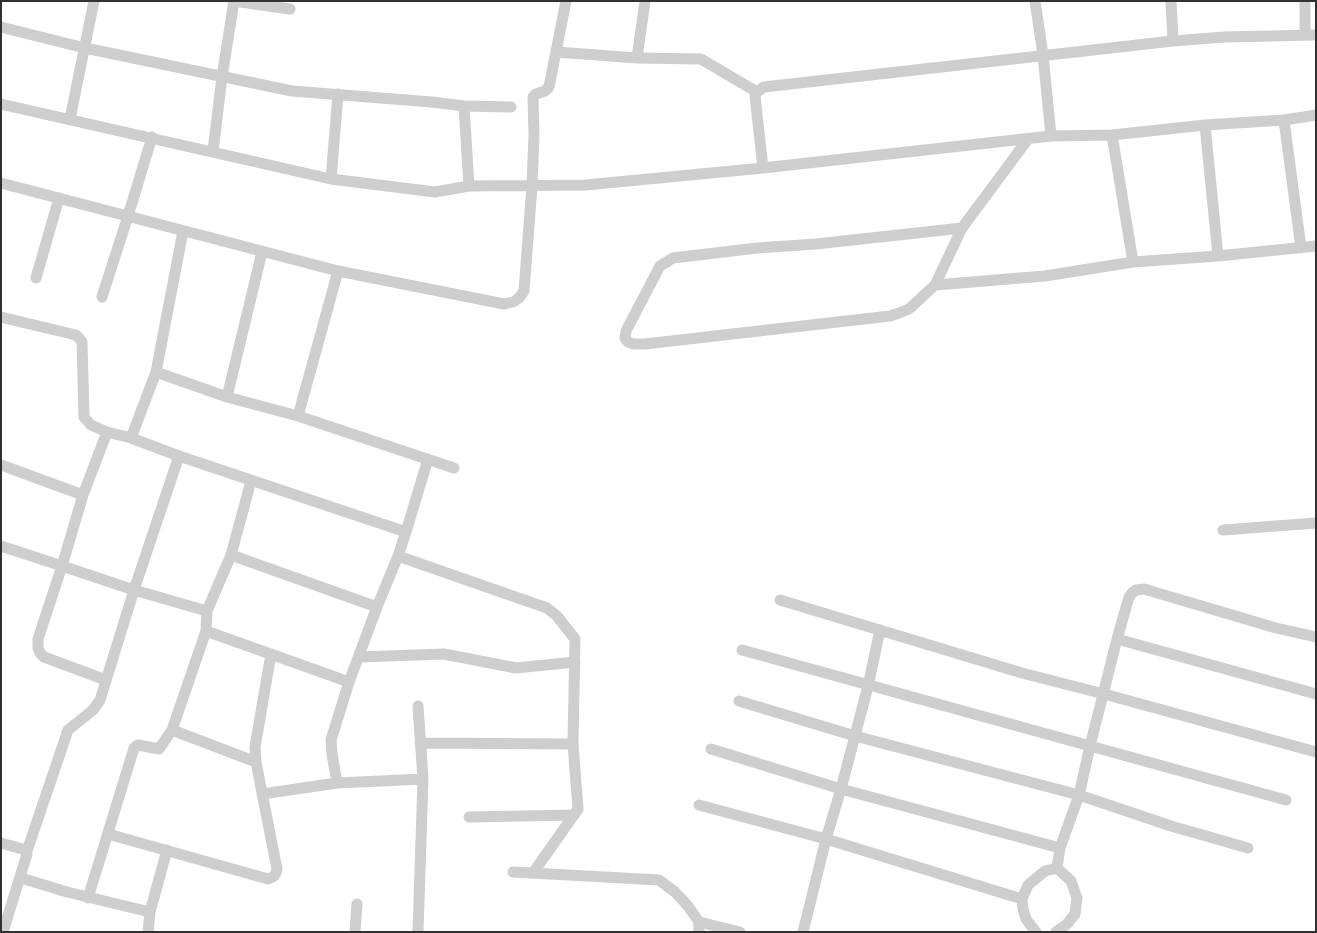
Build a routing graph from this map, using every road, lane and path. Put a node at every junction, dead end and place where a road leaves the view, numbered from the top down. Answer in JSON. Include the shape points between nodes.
{"nodes":[{"id":1,"x":94,"y":1,"type":"edge"},
{"id":2,"x":234,"y":1,"type":"edge"},
{"id":3,"x":566,"y":1,"type":"edge"},
{"id":4,"x":646,"y":1,"type":"edge"},
{"id":5,"x":1035,"y":1,"type":"edge"},
{"id":6,"x":1172,"y":1,"type":"edge"},
{"id":7,"x":1305,"y":1,"type":"edge"},
{"id":8,"x":290,"y":9,"type":"dead end"},
{"id":9,"x":1,"y":27,"type":"edge"},
{"id":10,"x":1310,"y":35,"type":"edge"},
{"id":11,"x":1173,"y":41,"type":"junction"},
{"id":12,"x":85,"y":48,"type":"junction"},
{"id":13,"x":556,"y":52,"type":"junction"},
{"id":14,"x":1043,"y":55,"type":"junction"},
{"id":15,"x":637,"y":58,"type":"junction"},
{"id":16,"x":222,"y":77,"type":"junction"},
{"id":17,"x":756,"y":92,"type":"junction"},
{"id":18,"x":338,"y":94,"type":"junction"},
{"id":19,"x":1,"y":104,"type":"edge"},
{"id":20,"x":464,"y":106,"type":"junction"},
{"id":21,"x":511,"y":106,"type":"dead end"},
{"id":22,"x":1316,"y":115,"type":"edge"},
{"id":23,"x":70,"y":120,"type":"junction"},
{"id":24,"x":1284,"y":120,"type":"junction"},
{"id":25,"x":1205,"y":125,"type":"junction"},
{"id":26,"x":1112,"y":135,"type":"junction"},
{"id":27,"x":1051,"y":136,"type":"junction"},
{"id":28,"x":152,"y":137,"type":"junction"},
{"id":29,"x":1028,"y":139,"type":"junction"},
{"id":30,"x":213,"y":151,"type":"junction"},
{"id":31,"x":763,"y":168,"type":"junction"},
{"id":32,"x":331,"y":179,"type":"junction"},
{"id":33,"x":1,"y":183,"type":"edge"},
{"id":34,"x":469,"y":186,"type":"junction"},
{"id":35,"x":532,"y":186,"type":"junction"},
{"id":36,"x":59,"y":198,"type":"junction"},
{"id":37,"x":128,"y":216,"type":"junction"},
{"id":38,"x":962,"y":228,"type":"junction"},
{"id":39,"x":183,"y":231,"type":"junction"},
{"id":40,"x":1316,"y":246,"type":"edge"},
{"id":41,"x":1301,"y":248,"type":"junction"},
{"id":42,"x":262,"y":252,"type":"junction"},
{"id":43,"x":1218,"y":256,"type":"junction"},
{"id":44,"x":1133,"y":262,"type":"junction"},
{"id":45,"x":338,"y":271,"type":"junction"},
{"id":46,"x":36,"y":278,"type":"dead end"},
{"id":47,"x":935,"y":284,"type":"junction"},
{"id":48,"x":102,"y":297,"type":"dead end"},
{"id":49,"x":1,"y":316,"type":"edge"},
{"id":50,"x":156,"y":372,"type":"junction"},
{"id":51,"x":228,"y":397,"type":"junction"},
{"id":52,"x":298,"y":416,"type":"junction"},
{"id":53,"x":107,"y":432,"type":"junction"},
{"id":54,"x":131,"y":438,"type":"junction"},
{"id":55,"x":179,"y":456,"type":"junction"},
{"id":56,"x":428,"y":459,"type":"junction"},
{"id":57,"x":1,"y":465,"type":"edge"},
{"id":58,"x":454,"y":468,"type":"dead end"},
{"id":59,"x":251,"y":481,"type":"junction"},
{"id":60,"x":83,"y":494,"type":"junction"},
{"id":61,"x":1316,"y":523,"type":"edge"},
{"id":62,"x":1223,"y":530,"type":"dead end"},
{"id":63,"x":406,"y":532,"type":"junction"},
{"id":64,"x":1,"y":546,"type":"edge"},
{"id":65,"x":231,"y":556,"type":"junction"},
{"id":66,"x":398,"y":556,"type":"junction"},
{"id":67,"x":62,"y":566,"type":"junction"},
{"id":68,"x":134,"y":590,"type":"junction"},
{"id":69,"x":780,"y":600,"type":"dead end"},
{"id":70,"x":377,"y":607,"type":"junction"},
{"id":71,"x":207,"y":611,"type":"junction"},
{"id":72,"x":880,"y":630,"type":"junction"},
{"id":73,"x":206,"y":631,"type":"junction"},
{"id":74,"x":1316,"y":637,"type":"edge"},
{"id":75,"x":1118,"y":639,"type":"junction"},
{"id":76,"x":742,"y":650,"type":"dead end"},
{"id":77,"x":271,"y":654,"type":"junction"},
{"id":78,"x":358,"y":657,"type":"junction"},
{"id":79,"x":575,"y":662,"type":"junction"},
{"id":80,"x":106,"y":680,"type":"junction"},
{"id":81,"x":349,"y":682,"type":"junction"},
{"id":82,"x":868,"y":686,"type":"junction"},
{"id":83,"x":1104,"y":694,"type":"junction"},
{"id":84,"x":1316,"y":694,"type":"edge"},
{"id":85,"x":739,"y":701,"type":"dead end"},
{"id":86,"x":418,"y":706,"type":"dead end"},
{"id":87,"x":172,"y":730,"type":"junction"},
{"id":88,"x":855,"y":736,"type":"junction"},
{"id":89,"x":420,"y":743,"type":"junction"},
{"id":90,"x":574,"y":744,"type":"junction"},
{"id":91,"x":1090,"y":746,"type":"junction"},
{"id":92,"x":711,"y":750,"type":"dead end"},
{"id":93,"x":1316,"y":752,"type":"edge"},
{"id":94,"x":256,"y":762,"type":"junction"},
{"id":95,"x":423,"y":779,"type":"junction"},
{"id":96,"x":338,"y":783,"type":"junction"},
{"id":97,"x":841,"y":788,"type":"junction"},
{"id":98,"x":262,"y":794,"type":"junction"},
{"id":99,"x":1079,"y":795,"type":"junction"},
{"id":100,"x":1286,"y":800,"type":"dead end"},
{"id":101,"x":699,"y":805,"type":"dead end"},
{"id":102,"x":574,"y":815,"type":"junction"},
{"id":103,"x":468,"y":817,"type":"dead end"},
{"id":104,"x":108,"y":834,"type":"junction"},
{"id":105,"x":826,"y":840,"type":"junction"},
{"id":106,"x":1,"y":843,"type":"edge"},
{"id":107,"x":1060,"y":848,"type":"junction"},
{"id":108,"x":1248,"y":848,"type":"dead end"},
{"id":109,"x":167,"y":850,"type":"junction"},
{"id":110,"x":27,"y":851,"type":"junction"},
{"id":111,"x":1057,"y":868,"type":"junction"},
{"id":112,"x":513,"y":872,"type":"dead end"},
{"id":113,"x":534,"y":873,"type":"junction"},
{"id":114,"x":21,"y":878,"type":"junction"},
{"id":115,"x":88,"y":898,"type":"junction"},
{"id":116,"x":1022,"y":899,"type":"junction"},
{"id":117,"x":357,"y":904,"type":"dead end"},
{"id":118,"x":5,"y":912,"type":"edge"},
{"id":119,"x":150,"y":912,"type":"junction"},
{"id":120,"x":699,"y":927,"type":"edge"},
{"id":121,"x":3,"y":932,"type":"edge"},
{"id":122,"x":148,"y":932,"type":"edge"},
{"id":123,"x":355,"y":932,"type":"edge"},
{"id":124,"x":418,"y":932,"type":"edge"},
{"id":125,"x":740,"y":932,"type":"edge"},
{"id":126,"x":803,"y":932,"type":"edge"},
{"id":127,"x":1036,"y":932,"type":"edge"},
{"id":128,"x":1056,"y":932,"type":"edge"}],
"edges":[{"from":1,"to":12,"type":"street"},
{"from":2,"to":8,"type":"street"},
{"from":2,"to":16,"type":"street"},
{"from":3,"to":13,"type":"street"},
{"from":4,"to":15,"type":"street"},
{"from":5,"to":14,"type":"street"},
{"from":6,"to":11,"type":"street"},
{"from":7,"to":10,"type":"street"},
{"from":9,"to":12,"type":"street"},
{"from":10,"to":11,"type":"street"},
{"from":11,"to":14,"type":"street"},
{"from":12,"to":16,"type":"street"},
{"from":12,"to":23,"type":"street"},
{"from":13,"to":15,"type":"street"},
{"from":13,"to":35,"type":"street","via":[[549,87],[533,97]]},
{"from":14,"to":17,"type":"street","via":[[764,87]]},
{"from":14,"to":27,"type":"street"},
{"from":15,"to":17,"type":"street","via":[[701,59]]},
{"from":16,"to":18,"type":"street","via":[[292,91]]},
{"from":16,"to":30,"type":"street"},
{"from":17,"to":31,"type":"street"},
{"from":18,"to":20,"type":"street"},
{"from":18,"to":32,"type":"street"},
{"from":19,"to":23,"type":"street"},
{"from":20,"to":21,"type":"street"},
{"from":20,"to":34,"type":"street"},
{"from":22,"to":24,"type":"street"},
{"from":23,"to":28,"type":"street"},
{"from":24,"to":25,"type":"street"},
{"from":24,"to":41,"type":"street"},
{"from":25,"to":26,"type":"street"},
{"from":25,"to":43,"type":"street"},
{"from":26,"to":27,"type":"street"},
{"from":26,"to":44,"type":"street"},
{"from":27,"to":29,"type":"street"},
{"from":28,"to":30,"type":"street"},
{"from":28,"to":37,"type":"street"},
{"from":29,"to":31,"type":"street"},
{"from":29,"to":38,"type":"street"},
{"from":30,"to":32,"type":"street"},
{"from":31,"to":35,"type":"street","via":[[586,185]]},
{"from":32,"to":34,"type":"street","via":[[434,192]]},
{"from":33,"to":36,"type":"street"},
{"from":34,"to":35,"type":"street"},
{"from":35,"to":45,"type":"street","via":[[524,291],[513,302],[504,304]]},
{"from":36,"to":37,"type":"street"},
{"from":36,"to":46,"type":"street"},
{"from":37,"to":39,"type":"street"},
{"from":37,"to":48,"type":"street"},
{"from":38,"to":47,"type":"street"},
{"from":38,"to":47,"type":"street","via":[[673,258],[660,266],[625,338],[634,344],[645,344],[890,316],[909,309]]},
{"from":39,"to":42,"type":"street"},
{"from":39,"to":50,"type":"street"},
{"from":40,"to":41,"type":"street"},
{"from":41,"to":43,"type":"street"},
{"from":42,"to":45,"type":"street"},
{"from":42,"to":51,"type":"street"},
{"from":43,"to":44,"type":"street"},
{"from":44,"to":47,"type":"street","via":[[1045,276]]},
{"from":45,"to":52,"type":"street"},
{"from":49,"to":53,"type":"street","via":[[79,338],[82,342],[84,417],[91,425]]},
{"from":50,"to":51,"type":"street"},
{"from":50,"to":54,"type":"street"},
{"from":51,"to":52,"type":"street"},
{"from":52,"to":56,"type":"street"},
{"from":53,"to":54,"type":"street"},
{"from":53,"to":60,"type":"street"},
{"from":54,"to":55,"type":"street"},
{"from":55,"to":59,"type":"street"},
{"from":55,"to":68,"type":"street"},
{"from":56,"to":58,"type":"street"},
{"from":56,"to":63,"type":"street"},
{"from":57,"to":60,"type":"street"},
{"from":59,"to":63,"type":"street"},
{"from":59,"to":65,"type":"street"},
{"from":60,"to":67,"type":"street"},
{"from":61,"to":62,"type":"street"},
{"from":63,"to":66,"type":"street"},
{"from":64,"to":67,"type":"street"},
{"from":65,"to":70,"type":"street"},
{"from":65,"to":71,"type":"street"},
{"from":66,"to":70,"type":"street"},
{"from":66,"to":79,"type":"street","via":[[547,608],[575,639]]},
{"from":67,"to":68,"type":"street"},
{"from":67,"to":80,"type":"street","via":[[38,639],[38,648],[44,656]]},
{"from":68,"to":71,"type":"street"},
{"from":68,"to":80,"type":"street"},
{"from":69,"to":72,"type":"street"},
{"from":70,"to":78,"type":"street"},
{"from":71,"to":73,"type":"street"},
{"from":72,"to":82,"type":"street"},
{"from":72,"to":83,"type":"street"},
{"from":73,"to":77,"type":"street"},
{"from":73,"to":87,"type":"street"},
{"from":74,"to":75,"type":"street","via":[[1144,589],[1136,590],[1129,597]]},
{"from":75,"to":83,"type":"street"},
{"from":75,"to":84,"type":"street"},
{"from":76,"to":82,"type":"street"},
{"from":77,"to":81,"type":"street"},
{"from":77,"to":94,"type":"street","via":[[255,747]]},
{"from":78,"to":79,"type":"street","via":[[444,654],[516,668]]},
{"from":78,"to":81,"type":"street"},
{"from":79,"to":90,"type":"street"},
{"from":80,"to":110,"type":"street","via":[[93,710],[68,730]]},
{"from":81,"to":96,"type":"street","via":[[331,740]]},
{"from":82,"to":88,"type":"street"},
{"from":82,"to":91,"type":"street"},
{"from":83,"to":91,"type":"street"},
{"from":83,"to":93,"type":"street"},
{"from":85,"to":88,"type":"street"},
{"from":86,"to":89,"type":"street"},
{"from":87,"to":94,"type":"street"},
{"from":87,"to":104,"type":"street","via":[[159,749],[138,745],[134,748]]},
{"from":88,"to":97,"type":"street"},
{"from":88,"to":99,"type":"street"},
{"from":89,"to":90,"type":"street"},
{"from":89,"to":95,"type":"street"},
{"from":90,"to":102,"type":"street","via":[[578,809]]},
{"from":91,"to":99,"type":"street"},
{"from":91,"to":100,"type":"street"},
{"from":92,"to":97,"type":"street"},
{"from":94,"to":98,"type":"street"},
{"from":95,"to":96,"type":"street"},
{"from":95,"to":124,"type":"street"},
{"from":96,"to":98,"type":"street"},
{"from":97,"to":105,"type":"street"},
{"from":97,"to":107,"type":"street"},
{"from":98,"to":109,"type":"street","via":[[277,869],[273,877],[268,879]]},
{"from":99,"to":107,"type":"street"},
{"from":99,"to":108,"type":"street"},
{"from":101,"to":105,"type":"street"},
{"from":102,"to":103,"type":"street"},
{"from":102,"to":113,"type":"street"},
{"from":104,"to":109,"type":"street"},
{"from":104,"to":115,"type":"street"},
{"from":105,"to":116,"type":"street"},
{"from":105,"to":126,"type":"street"},
{"from":106,"to":110,"type":"street"},
{"from":107,"to":111,"type":"street"},
{"from":109,"to":119,"type":"street"},
{"from":110,"to":114,"type":"street"},
{"from":111,"to":116,"type":"street","via":[[1045,871],[1028,884]]},
{"from":111,"to":128,"type":"street","via":[[1071,881],[1077,898],[1075,914]]},
{"from":112,"to":113,"type":"street"},
{"from":113,"to":120,"type":"street","via":[[658,880],[688,906]]},
{"from":114,"to":115,"type":"street"},
{"from":114,"to":118,"type":"street"},
{"from":115,"to":119,"type":"street"},
{"from":116,"to":127,"type":"street","via":[[1026,919]]},
{"from":117,"to":123,"type":"street"},
{"from":118,"to":121,"type":"street"},
{"from":119,"to":122,"type":"street"},
{"from":120,"to":125,"type":"street"}]}
